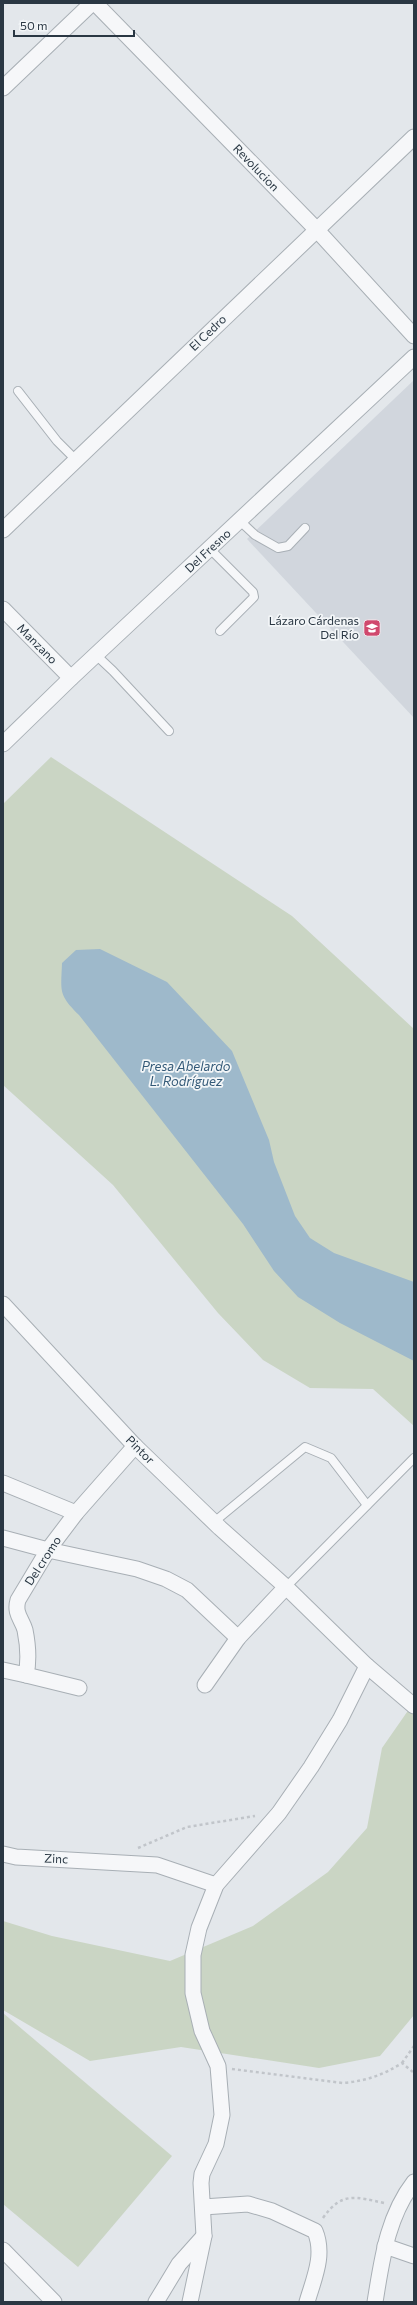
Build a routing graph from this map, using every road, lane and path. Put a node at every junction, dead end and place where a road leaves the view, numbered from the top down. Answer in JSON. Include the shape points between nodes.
{"nodes":[{"id":1,"x":93,"y":3,"type":"edge"},
{"id":2,"x":3,"y":88,"type":"edge"},
{"id":3,"x":414,"y":137,"type":"edge"},
{"id":4,"x":316,"y":229,"type":"junction"},
{"id":5,"x":414,"y":336,"type":"edge"},
{"id":6,"x":414,"y":357,"type":"edge"},
{"id":7,"x":18,"y":391,"type":"dead end"},
{"id":8,"x":76,"y":460,"type":"junction"},
{"id":9,"x":240,"y":521,"type":"junction"},
{"id":10,"x":305,"y":528,"type":"dead end"},
{"id":11,"x":3,"y":530,"type":"edge"},
{"id":12,"x":210,"y":549,"type":"junction"},
{"id":13,"x":3,"y":610,"type":"edge"},
{"id":14,"x":220,"y":631,"type":"dead end"},
{"id":15,"x":96,"y":655,"type":"junction"},
{"id":16,"x":71,"y":678,"type":"junction"},
{"id":17,"x":169,"y":731,"type":"dead end"},
{"id":18,"x":3,"y":744,"type":"edge"},
{"id":19,"x":3,"y":1304,"type":"edge"},
{"id":20,"x":136,"y":1446,"type":"junction"},
{"id":21,"x":414,"y":1458,"type":"edge"},
{"id":22,"x":3,"y":1483,"type":"edge"},
{"id":23,"x":367,"y":1505,"type":"junction"},
{"id":24,"x":76,"y":1513,"type":"junction"},
{"id":25,"x":214,"y":1522,"type":"junction"},
{"id":26,"x":3,"y":1538,"type":"edge"},
{"id":27,"x":48,"y":1550,"type":"junction"},
{"id":28,"x":286,"y":1587,"type":"junction"},
{"id":29,"x":238,"y":1638,"type":"junction"},
{"id":30,"x":367,"y":1666,"type":"junction"},
{"id":31,"x":3,"y":1670,"type":"edge"},
{"id":32,"x":26,"y":1675,"type":"junction"},
{"id":33,"x":205,"y":1685,"type":"dead end"},
{"id":34,"x":79,"y":1688,"type":"dead end"},
{"id":35,"x":414,"y":1706,"type":"edge"},
{"id":36,"x":279,"y":1813,"type":"junction"},
{"id":37,"x":3,"y":1854,"type":"edge"},
{"id":38,"x":110,"y":1860,"type":"junction"},
{"id":39,"x":216,"y":1885,"type":"junction"},
{"id":40,"x":414,"y":2046,"type":"edge"},
{"id":41,"x":402,"y":2063,"type":"junction"},
{"id":42,"x":218,"y":2066,"type":"junction"},
{"id":43,"x":414,"y":2073,"type":"edge"},
{"id":44,"x":414,"y":2182,"type":"edge"},
{"id":45,"x":398,"y":2206,"type":"junction"},
{"id":46,"x":203,"y":2207,"type":"junction"},
{"id":47,"x":315,"y":2231,"type":"junction"},
{"id":48,"x":204,"y":2236,"type":"junction"},
{"id":49,"x":385,"y":2246,"type":"junction"},
{"id":50,"x":3,"y":2250,"type":"edge"},
{"id":51,"x":414,"y":2256,"type":"edge"},
{"id":52,"x":54,"y":2302,"type":"edge"},
{"id":53,"x":156,"y":2302,"type":"edge"},
{"id":54,"x":190,"y":2302,"type":"edge"},
{"id":55,"x":307,"y":2302,"type":"edge"},
{"id":56,"x":375,"y":2302,"type":"edge"}],
"edges":[{"from":1,"to":2,"type":"street"},
{"from":1,"to":4,"type":"street","name":"Revolucion"},
{"from":3,"to":4,"type":"street","name":"El Cedro"},
{"from":4,"to":5,"type":"street","name":"Revolucion"},
{"from":4,"to":8,"type":"street","name":"El Cedro"},
{"from":6,"to":9,"type":"street","name":"Del Fresno"},
{"from":7,"to":8,"type":"lane","via":[[57,441]]},
{"from":8,"to":11,"type":"street","name":"El Cedro"},
{"from":9,"to":10,"type":"lane","via":[[255,535],[278,548],[288,546]]},
{"from":9,"to":12,"type":"street","name":"Del Fresno"},
{"from":12,"to":14,"type":"lane","via":[[253,592],[254,597]]},
{"from":12,"to":15,"type":"street","name":"Del Fresno"},
{"from":13,"to":16,"type":"street","name":"Manzano"},
{"from":15,"to":16,"type":"street","name":"Del Fresno"},
{"from":15,"to":17,"type":"lane"},
{"from":16,"to":18,"type":"street","name":"Del Fresno"},
{"from":19,"to":20,"type":"street","name":"Pintor"},
{"from":20,"to":24,"type":"street","name":"Del cromo"},
{"from":20,"to":25,"type":"street","name":"Pintor"},
{"from":21,"to":23,"type":"lane"},
{"from":22,"to":24,"type":"street"},
{"from":23,"to":25,"type":"lane","via":[[331,1458],[305,1447]]},
{"from":23,"to":28,"type":"lane"},
{"from":24,"to":27,"type":"street","name":"Del cromo"},
{"from":25,"to":28,"type":"street","name":"Pintor"},
{"from":26,"to":27,"type":"street"},
{"from":27,"to":29,"type":"street","via":[[137,1568],[176,1583],[187,1590]]},
{"from":27,"to":32,"type":"street","name":"Del cromo","via":[[18,1600],[16,1608],[27,1641]]},
{"from":28,"to":29,"type":"street"},
{"from":28,"to":30,"type":"street","name":"Pintor"},
{"from":29,"to":33,"type":"street"},
{"from":30,"to":35,"type":"street","name":"Pintor"},
{"from":30,"to":36,"type":"street","via":[[340,1720]]},
{"from":31,"to":32,"type":"street"},
{"from":32,"to":34,"type":"street"},
{"from":36,"to":38,"type":"path","via":[[187,1826]]},
{"from":36,"to":39,"type":"street"},
{"from":37,"to":38,"type":"street","name":"Zinc","via":[[16,1857]]},
{"from":38,"to":39,"type":"street","name":"Zinc","via":[[157,1864]]},
{"from":39,"to":42,"type":"street","via":[[200,1928],[193,1955],[192,1973],[196,2012],[210,2052]]},
{"from":40,"to":41,"type":"path"},
{"from":41,"to":42,"type":"path","via":[[380,2077],[343,2083]]},
{"from":41,"to":43,"type":"path"},
{"from":42,"to":46,"type":"street","via":[[222,2115],[216,2144],[200,2183]]},
{"from":44,"to":45,"type":"street"},
{"from":45,"to":47,"type":"path","via":[[355,2196],[347,2197],[340,2200],[324,2216]]},
{"from":45,"to":49,"type":"street"},
{"from":46,"to":47,"type":"street","via":[[248,2204],[272,2211]]},
{"from":46,"to":48,"type":"street"},
{"from":47,"to":55,"type":"street","via":[[320,2244],[320,2255]]},
{"from":48,"to":53,"type":"street","via":[[179,2264]]},
{"from":48,"to":54,"type":"street"},
{"from":49,"to":51,"type":"street"},
{"from":49,"to":56,"type":"street"},
{"from":50,"to":52,"type":"street"}]}
